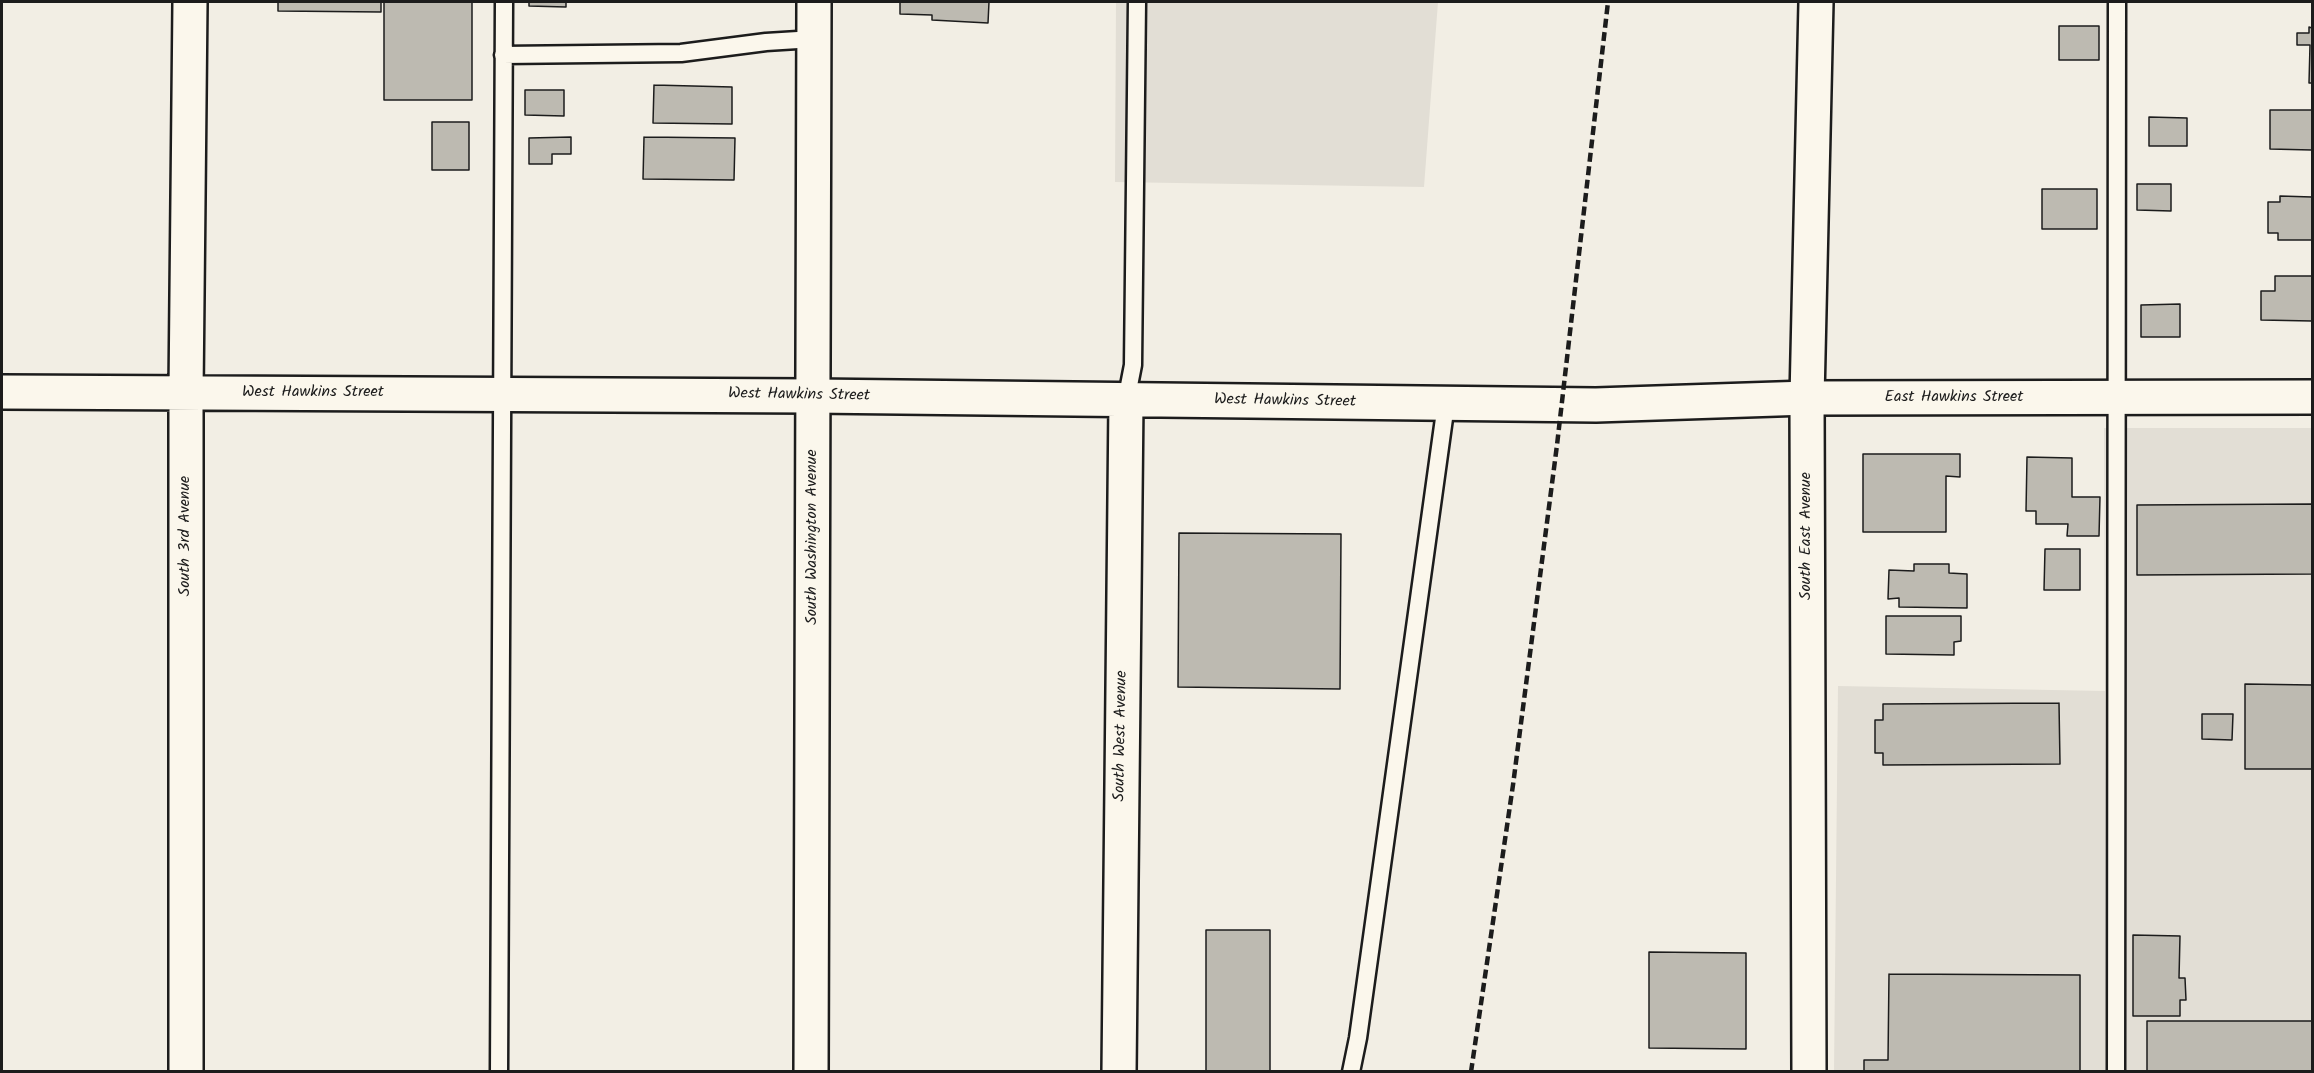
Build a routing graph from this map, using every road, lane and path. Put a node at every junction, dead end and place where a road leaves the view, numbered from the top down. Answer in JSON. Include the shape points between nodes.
{"nodes":[{"id":1,"x":190,"y":2,"type":"edge"},
{"id":2,"x":504,"y":2,"type":"edge"},
{"id":3,"x":814,"y":2,"type":"edge"},
{"id":4,"x":1137,"y":2,"type":"edge"},
{"id":5,"x":1816,"y":2,"type":"edge"},
{"id":6,"x":2117,"y":2,"type":"edge"},
{"id":7,"x":814,"y":39,"type":"junction"},
{"id":8,"x":503,"y":56,"type":"junction"},
{"id":9,"x":2,"y":392,"type":"edge"},
{"id":10,"x":186,"y":392,"type":"junction"},
{"id":11,"x":503,"y":394,"type":"junction"},
{"id":12,"x":813,"y":396,"type":"junction"},
{"id":13,"x":2313,"y":397,"type":"edge"},
{"id":14,"x":1807,"y":398,"type":"junction"},
{"id":15,"x":2117,"y":398,"type":"junction"},
{"id":16,"x":1126,"y":401,"type":"junction"},
{"id":17,"x":1446,"y":404,"type":"junction"},
{"id":18,"x":1596,"y":405,"type":"joint"},
{"id":19,"x":186,"y":1071,"type":"edge"},
{"id":20,"x":499,"y":1071,"type":"edge"},
{"id":21,"x":811,"y":1071,"type":"edge"},
{"id":22,"x":1119,"y":1071,"type":"edge"},
{"id":23,"x":1351,"y":1071,"type":"edge"},
{"id":24,"x":1809,"y":1071,"type":"edge"},
{"id":25,"x":2116,"y":1071,"type":"edge"}],
"edges":[{"from":1,"to":10,"type":"street","name":"South 3rd Avenue"},
{"from":2,"to":8,"type":"lane"},
{"from":3,"to":7,"type":"street","name":"South Washington Avenue"},
{"from":4,"to":16,"type":"lane","via":[[1133,365]]},
{"from":5,"to":14,"type":"street","name":"South East Avenue"},
{"from":6,"to":15,"type":"lane"},
{"from":7,"to":8,"type":"lane","via":[[681,53]]},
{"from":7,"to":12,"type":"street","name":"South Washington Avenue"},
{"from":8,"to":11,"type":"lane"},
{"from":9,"to":10,"type":"street","name":"West Hawkins Street"},
{"from":10,"to":11,"type":"street","name":"West Hawkins Street"},
{"from":10,"to":19,"type":"street","name":"South 3rd Avenue"},
{"from":11,"to":12,"type":"street","name":"West Hawkins Street"},
{"from":11,"to":20,"type":"lane"},
{"from":12,"to":16,"type":"street","name":"West Hawkins Street"},
{"from":12,"to":21,"type":"street","name":"South Washington Avenue"},
{"from":13,"to":15,"type":"street","name":"East Hawkins Street"},
{"from":14,"to":15,"type":"street","name":"East Hawkins Street"},
{"from":14,"to":18,"type":"street","name":"East Hawkins Street"},
{"from":14,"to":24,"type":"street","name":"South East Avenue"},
{"from":15,"to":25,"type":"lane"},
{"from":16,"to":17,"type":"street","name":"West Hawkins Street"},
{"from":16,"to":22,"type":"street","name":"South West Avenue"},
{"from":17,"to":18,"type":"street","name":"West Hawkins Street"},
{"from":17,"to":23,"type":"lane"}]}
